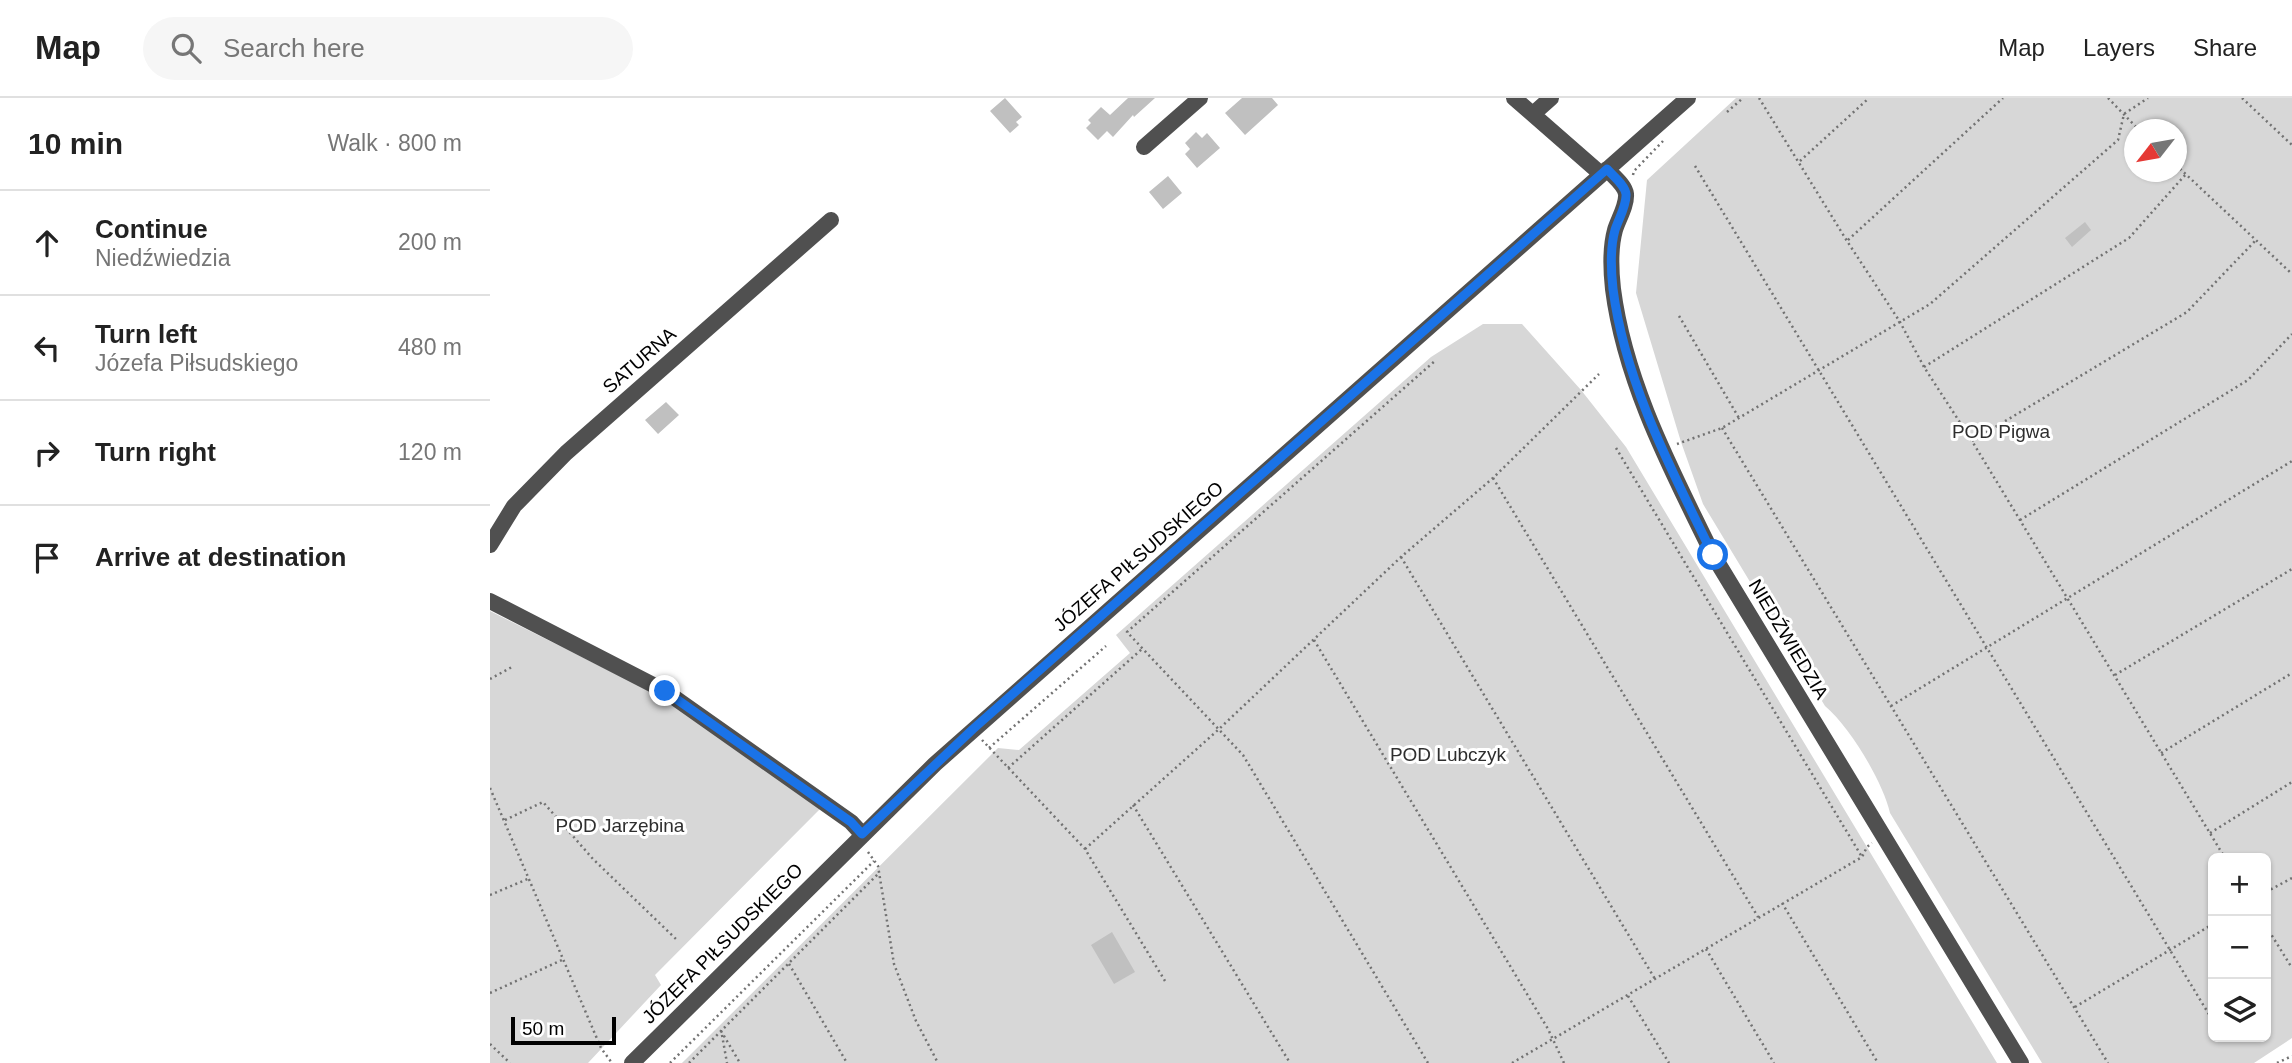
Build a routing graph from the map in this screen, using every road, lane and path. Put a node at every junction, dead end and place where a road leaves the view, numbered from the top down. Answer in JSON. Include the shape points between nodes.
{"nodes":[{"id":1,"x":1200,"y":98,"type":"edge"},
{"id":2,"x":1514,"y":98,"type":"edge"},
{"id":3,"x":1551,"y":98,"type":"edge"},
{"id":4,"x":1688,"y":98,"type":"edge"},
{"id":5,"x":1743,"y":98,"type":"edge"},
{"id":6,"x":1759,"y":98,"type":"edge"},
{"id":7,"x":1869,"y":98,"type":"edge"},
{"id":8,"x":2003,"y":98,"type":"edge"},
{"id":9,"x":2108,"y":98,"type":"edge"},
{"id":10,"x":2148,"y":98,"type":"edge"},
{"id":11,"x":2242,"y":98,"type":"edge"},
{"id":12,"x":1727,"y":112,"type":"dead end"},
{"id":13,"x":1533,"y":114,"type":"junction"},
{"id":14,"x":2124,"y":114,"type":"junction"},
{"id":15,"x":2129,"y":119,"type":"edge"},
{"id":16,"x":2292,"y":145,"type":"edge"},
{"id":17,"x":1144,"y":148,"type":"dead end"},
{"id":18,"x":1800,"y":161,"type":"junction"},
{"id":19,"x":1695,"y":166,"type":"dead end"},
{"id":20,"x":1604,"y":171,"type":"junction"},
{"id":21,"x":2187,"y":175,"type":"edge"},
{"id":22,"x":2179,"y":182,"type":"edge"},
{"id":23,"x":831,"y":220,"type":"dead end"},
{"id":24,"x":2256,"y":240,"type":"junction"},
{"id":25,"x":1847,"y":241,"type":"junction"},
{"id":26,"x":2292,"y":274,"type":"edge"},
{"id":27,"x":1679,"y":316,"type":"dead end"},
{"id":28,"x":1900,"y":322,"type":"junction"},
{"id":29,"x":2292,"y":334,"type":"edge"},
{"id":30,"x":1436,"y":359,"type":"dead end"},
{"id":31,"x":1924,"y":367,"type":"junction"},
{"id":32,"x":1817,"y":370,"type":"junction"},
{"id":33,"x":1599,"y":374,"type":"dead end"},
{"id":34,"x":1739,"y":418,"type":"junction"},
{"id":35,"x":1722,"y":428,"type":"junction"},
{"id":36,"x":1972,"y":441,"type":"junction"},
{"id":37,"x":1681,"y":442,"type":"dead end"},
{"id":38,"x":1616,"y":448,"type":"dead end"},
{"id":39,"x":2292,"y":461,"type":"edge"},
{"id":40,"x":1493,"y":478,"type":"junction"},
{"id":41,"x":2020,"y":520,"type":"junction"},
{"id":42,"x":490,"y":545,"type":"edge"},
{"id":43,"x":1401,"y":557,"type":"junction"},
{"id":44,"x":2292,"y":569,"type":"edge"},
{"id":45,"x":2068,"y":599,"type":"junction"},
{"id":46,"x":490,"y":601,"type":"edge"},
{"id":47,"x":1314,"y":640,"type":"junction"},
{"id":48,"x":1105,"y":646,"type":"dead end"},
{"id":49,"x":1988,"y":647,"type":"junction"},
{"id":50,"x":1142,"y":649,"type":"junction"},
{"id":51,"x":512,"y":667,"type":"dead end"},
{"id":52,"x":2292,"y":673,"type":"edge"},
{"id":53,"x":2114,"y":675,"type":"junction"},
{"id":54,"x":490,"y":678,"type":"edge"},
{"id":55,"x":1891,"y":706,"type":"junction"},
{"id":56,"x":973,"y":729,"type":"junction"},
{"id":57,"x":1218,"y":730,"type":"junction"},
{"id":58,"x":989,"y":748,"type":"junction"},
{"id":59,"x":2161,"y":753,"type":"junction"},
{"id":60,"x":1008,"y":768,"type":"junction"},
{"id":61,"x":2292,"y":782,"type":"edge"},
{"id":62,"x":490,"y":790,"type":"edge"},
{"id":63,"x":1133,"y":805,"type":"junction"},
{"id":64,"x":504,"y":821,"type":"junction"},
{"id":65,"x":2210,"y":833,"type":"junction"},
{"id":66,"x":862,"y":834,"type":"junction"},
{"id":67,"x":1867,"y":847,"type":"dead end"},
{"id":68,"x":1084,"y":849,"type":"junction"},
{"id":69,"x":2222,"y":853,"type":"edge"},
{"id":70,"x":1862,"y":857,"type":"junction"},
{"id":71,"x":874,"y":861,"type":"dead end"},
{"id":72,"x":878,"y":866,"type":"dead end"},
{"id":73,"x":879,"y":873,"type":"junction"},
{"id":74,"x":2292,"y":877,"type":"edge"},
{"id":75,"x":530,"y":878,"type":"junction"},
{"id":76,"x":2271,"y":889,"type":"edge"},
{"id":77,"x":490,"y":895,"type":"edge"},
{"id":78,"x":1782,"y":903,"type":"junction"},
{"id":79,"x":1758,"y":917,"type":"junction"},
{"id":80,"x":2208,"y":927,"type":"edge"},
{"id":81,"x":2271,"y":934,"type":"edge"},
{"id":82,"x":677,"y":940,"type":"dead end"},
{"id":83,"x":1706,"y":949,"type":"junction"},
{"id":84,"x":2171,"y":950,"type":"junction"},
{"id":85,"x":562,"y":960,"type":"junction"},
{"id":86,"x":789,"y":964,"type":"junction"},
{"id":87,"x":2292,"y":968,"type":"edge"},
{"id":88,"x":1655,"y":979,"type":"junction"},
{"id":89,"x":1165,"y":981,"type":"dead end"},
{"id":90,"x":490,"y":993,"type":"edge"},
{"id":91,"x":1629,"y":996,"type":"junction"},
{"id":92,"x":2074,"y":1007,"type":"junction"},
{"id":93,"x":2208,"y":1013,"type":"edge"},
{"id":94,"x":721,"y":1031,"type":"junction"},
{"id":95,"x":1552,"y":1039,"type":"junction"},
{"id":96,"x":490,"y":1044,"type":"edge"},
{"id":97,"x":2292,"y":1056,"type":"edge"},
{"id":98,"x":510,"y":1063,"type":"edge"},
{"id":99,"x":612,"y":1063,"type":"edge"},
{"id":100,"x":632,"y":1063,"type":"edge"},
{"id":101,"x":670,"y":1063,"type":"edge"},
{"id":102,"x":689,"y":1063,"type":"edge"},
{"id":103,"x":727,"y":1063,"type":"edge"},
{"id":104,"x":740,"y":1063,"type":"edge"},
{"id":105,"x":847,"y":1063,"type":"edge"},
{"id":106,"x":938,"y":1063,"type":"edge"},
{"id":107,"x":1290,"y":1063,"type":"edge"},
{"id":108,"x":1428,"y":1063,"type":"edge"},
{"id":109,"x":1512,"y":1063,"type":"edge"},
{"id":110,"x":1564,"y":1063,"type":"edge"},
{"id":111,"x":1669,"y":1063,"type":"edge"},
{"id":112,"x":1774,"y":1063,"type":"edge"},
{"id":113,"x":1878,"y":1063,"type":"edge"},
{"id":114,"x":2021,"y":1063,"type":"edge"},
{"id":115,"x":2108,"y":1063,"type":"edge"},
{"id":116,"x":2277,"y":1063,"type":"edge"}],
"edges":[{"from":1,"to":17,"type":"street"},
{"from":2,"to":13,"type":"street"},
{"from":3,"to":13,"type":"street"},
{"from":4,"to":20,"type":"street","name":"JÓZEFA PIŁSUDSKIEGO"},
{"from":5,"to":12,"type":"path"},
{"from":6,"to":18,"type":"path"},
{"from":7,"to":18,"type":"path"},
{"from":8,"to":25,"type":"path"},
{"from":9,"to":14,"type":"path"},
{"from":10,"to":14,"type":"path"},
{"from":11,"to":16,"type":"path"},
{"from":13,"to":20,"type":"street"},
{"from":14,"to":15,"type":"path"},
{"from":14,"to":28,"type":"path","via":[[2118,140],[1930,304]]},
{"from":18,"to":25,"type":"path"},
{"from":19,"to":32,"type":"path"},
{"from":20,"to":56,"type":"street","name":"JÓZEFA PIŁSUDSKIEGO"},
{"from":20,"to":114,"type":"street","name":"NIEDŹWIEDZIA","via":[[1626,194],[1612,241],[1613,288],[1624,343],[1687,502],[1713,555]]},
{"from":21,"to":24,"type":"path"},
{"from":22,"to":31,"type":"path","via":[[2129,238]]},
{"from":23,"to":42,"type":"street","name":"SATURNA","via":[[566,453],[514,506]]},
{"from":24,"to":26,"type":"path"},
{"from":24,"to":36,"type":"path","via":[[2188,312]]},
{"from":25,"to":28,"type":"path"},
{"from":27,"to":34,"type":"path"},
{"from":28,"to":31,"type":"path"},
{"from":28,"to":32,"type":"path"},
{"from":29,"to":41,"type":"path","via":[[2248,380]]},
{"from":30,"to":50,"type":"path","via":[[1127,632]]},
{"from":31,"to":36,"type":"path"},
{"from":32,"to":34,"type":"path"},
{"from":32,"to":49,"type":"path"},
{"from":33,"to":40,"type":"path"},
{"from":34,"to":35,"type":"path"},
{"from":35,"to":37,"type":"path"},
{"from":35,"to":55,"type":"path"},
{"from":36,"to":41,"type":"path"},
{"from":38,"to":70,"type":"path"},
{"from":39,"to":45,"type":"path"},
{"from":40,"to":43,"type":"path"},
{"from":40,"to":79,"type":"path"},
{"from":41,"to":45,"type":"path"},
{"from":43,"to":47,"type":"path"},
{"from":43,"to":88,"type":"path"},
{"from":44,"to":53,"type":"path"},
{"from":45,"to":49,"type":"path"},
{"from":45,"to":53,"type":"path"},
{"from":46,"to":66,"type":"street","via":[[665,691]]},
{"from":47,"to":57,"type":"path"},
{"from":47,"to":95,"type":"path"},
{"from":48,"to":58,"type":"path"},
{"from":49,"to":55,"type":"path"},
{"from":49,"to":84,"type":"path"},
{"from":50,"to":57,"type":"path"},
{"from":50,"to":60,"type":"path"},
{"from":51,"to":54,"type":"path"},
{"from":52,"to":59,"type":"path"},
{"from":53,"to":59,"type":"path"},
{"from":55,"to":92,"type":"path"},
{"from":56,"to":58,"type":"path"},
{"from":56,"to":66,"type":"street","name":"JÓZEFA PIŁSUDSKIEGO"},
{"from":57,"to":63,"type":"path"},
{"from":57,"to":108,"type":"path","via":[[1243,755]]},
{"from":58,"to":60,"type":"path"},
{"from":59,"to":65,"type":"path"},
{"from":60,"to":68,"type":"path"},
{"from":61,"to":65,"type":"path"},
{"from":62,"to":64,"type":"path"},
{"from":63,"to":68,"type":"path"},
{"from":63,"to":107,"type":"path"},
{"from":64,"to":75,"type":"path"},
{"from":64,"to":82,"type":"path","via":[[543,802],[593,859]]},
{"from":65,"to":69,"type":"path"},
{"from":66,"to":100,"type":"street","name":"JÓZEFA PIŁSUDSKIEGO"},
{"from":67,"to":70,"type":"path"},
{"from":68,"to":89,"type":"path"},
{"from":70,"to":78,"type":"path"},
{"from":71,"to":101,"type":"path"},
{"from":72,"to":73,"type":"path"},
{"from":73,"to":86,"type":"path"},
{"from":73,"to":106,"type":"path","via":[[894,964]]},
{"from":74,"to":76,"type":"path"},
{"from":75,"to":77,"type":"path"},
{"from":75,"to":85,"type":"path"},
{"from":78,"to":79,"type":"path"},
{"from":78,"to":113,"type":"path"},
{"from":79,"to":83,"type":"path"},
{"from":80,"to":84,"type":"path"},
{"from":81,"to":87,"type":"path"},
{"from":83,"to":88,"type":"path"},
{"from":83,"to":112,"type":"path"},
{"from":84,"to":92,"type":"path"},
{"from":84,"to":93,"type":"path"},
{"from":85,"to":90,"type":"path"},
{"from":85,"to":99,"type":"path"},
{"from":86,"to":94,"type":"path"},
{"from":86,"to":105,"type":"path"},
{"from":88,"to":91,"type":"path"},
{"from":91,"to":95,"type":"path"},
{"from":91,"to":111,"type":"path"},
{"from":92,"to":115,"type":"path"},
{"from":94,"to":102,"type":"path"},
{"from":94,"to":103,"type":"path"},
{"from":94,"to":104,"type":"path"},
{"from":95,"to":109,"type":"path"},
{"from":95,"to":110,"type":"path"},
{"from":96,"to":98,"type":"path"},
{"from":97,"to":116,"type":"path"}]}
